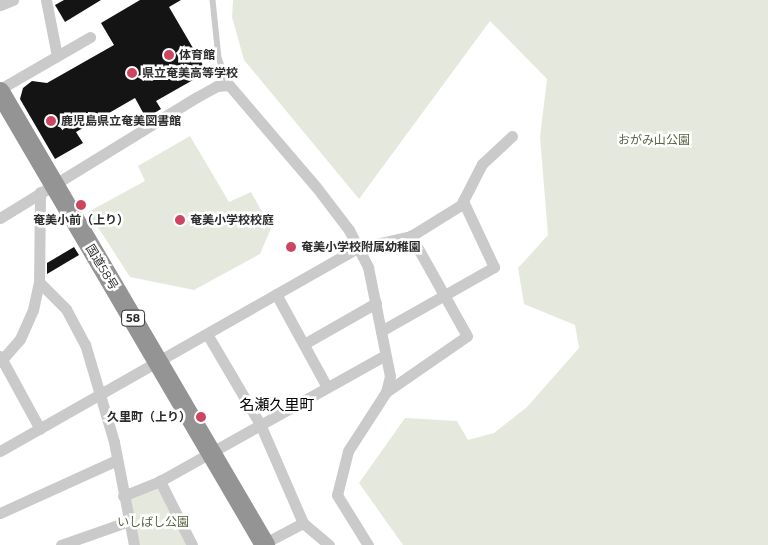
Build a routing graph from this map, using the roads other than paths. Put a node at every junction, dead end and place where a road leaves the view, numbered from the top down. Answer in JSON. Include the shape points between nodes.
{"nodes":[{"id":1,"x":46,"y":0,"type":"edge"},
{"id":2,"x":213,"y":0,"type":"edge"},
{"id":3,"x":90,"y":37,"type":"dead end"},
{"id":4,"x":57,"y":56,"type":"junction"},
{"id":5,"x":229,"y":85,"type":"junction"},
{"id":6,"x":0,"y":91,"type":"edge"},
{"id":7,"x":512,"y":136,"type":"dead end"},
{"id":8,"x":46,"y":188,"type":"junction"},
{"id":9,"x":462,"y":201,"type":"junction"},
{"id":10,"x":0,"y":218,"type":"edge"},
{"id":11,"x":411,"y":236,"type":"junction"},
{"id":12,"x":358,"y":248,"type":"junction"},
{"id":13,"x":39,"y":282,"type":"junction"},
{"id":14,"x":276,"y":294,"type":"junction"},
{"id":15,"x":444,"y":294,"type":"junction"},
{"id":16,"x":376,"y":303,"type":"junction"},
{"id":17,"x":382,"y":331,"type":"junction"},
{"id":18,"x":207,"y":334,"type":"junction"},
{"id":19,"x":304,"y":344,"type":"junction"},
{"id":20,"x":385,"y":354,"type":"junction"},
{"id":21,"x":1,"y":359,"type":"edge"},
{"id":22,"x":158,"y":359,"type":"junction"},
{"id":23,"x":327,"y":387,"type":"junction"},
{"id":24,"x":386,"y":392,"type":"junction"},
{"id":25,"x":101,"y":394,"type":"junction"},
{"id":26,"x":260,"y":424,"type":"junction"},
{"id":27,"x":40,"y":428,"type":"junction"},
{"id":28,"x":0,"y":451,"type":"edge"},
{"id":29,"x":210,"y":452,"type":"junction"},
{"id":30,"x":117,"y":460,"type":"junction"},
{"id":31,"x":160,"y":481,"type":"junction"},
{"id":32,"x":123,"y":496,"type":"junction"},
{"id":33,"x":0,"y":513,"type":"edge"},
{"id":34,"x":129,"y":521,"type":"junction"},
{"id":35,"x":303,"y":523,"type":"junction"},
{"id":36,"x":78,"y":542,"type":"edge"},
{"id":37,"x":61,"y":545,"type":"edge"},
{"id":38,"x":134,"y":545,"type":"edge"},
{"id":39,"x":192,"y":545,"type":"edge"},
{"id":40,"x":263,"y":545,"type":"edge"},
{"id":41,"x":329,"y":545,"type":"edge"},
{"id":42,"x":368,"y":545,"type":"edge"}],
"edges":[{"from":1,"to":4,"type":"street"},
{"from":2,"to":5,"type":"lane","via":[[219,58]]},
{"from":3,"to":4,"type":"street"},
{"from":4,"to":6,"type":"street"},
{"from":5,"to":8,"type":"street","via":[[217,86],[196,97]]},
{"from":5,"to":12,"type":"street","via":[[317,188]]},
{"from":6,"to":8,"type":"highway","name":"国道58号","number":"58"},
{"from":7,"to":9,"type":"street","via":[[482,164]]},
{"from":8,"to":10,"type":"street"},
{"from":8,"to":13,"type":"street"},
{"from":8,"to":22,"type":"highway","name":"国道58号","number":"58"},
{"from":9,"to":11,"type":"street"},
{"from":9,"to":15,"type":"street","via":[[494,267]]},
{"from":11,"to":12,"type":"street"},
{"from":11,"to":15,"type":"street"},
{"from":12,"to":14,"type":"street"},
{"from":12,"to":16,"type":"street"},
{"from":13,"to":21,"type":"street","via":[[33,310],[20,339]]},
{"from":13,"to":25,"type":"street","via":[[74,321]]},
{"from":14,"to":18,"type":"street"},
{"from":14,"to":19,"type":"street"},
{"from":15,"to":17,"type":"street"},
{"from":15,"to":24,"type":"street","via":[[467,336]]},
{"from":16,"to":17,"type":"street"},
{"from":16,"to":19,"type":"street"},
{"from":17,"to":20,"type":"street"},
{"from":18,"to":22,"type":"street"},
{"from":18,"to":26,"type":"street"},
{"from":19,"to":23,"type":"street"},
{"from":20,"to":23,"type":"street"},
{"from":20,"to":24,"type":"street","via":[[390,376]]},
{"from":21,"to":27,"type":"street"},
{"from":22,"to":25,"type":"street"},
{"from":22,"to":29,"type":"highway","name":"国道58号","number":"58"},
{"from":23,"to":26,"type":"street"},
{"from":24,"to":42,"type":"street","via":[[348,451],[336,495]]},
{"from":25,"to":27,"type":"street"},
{"from":25,"to":30,"type":"street"},
{"from":26,"to":29,"type":"street"},
{"from":26,"to":35,"type":"street"},
{"from":27,"to":28,"type":"street"},
{"from":29,"to":31,"type":"street"},
{"from":29,"to":40,"type":"highway","name":"国道58号","number":"58"},
{"from":30,"to":32,"type":"street"},
{"from":30,"to":33,"type":"street"},
{"from":31,"to":32,"type":"street"},
{"from":31,"to":39,"type":"street"},
{"from":32,"to":34,"type":"street"},
{"from":34,"to":36,"type":"street"},
{"from":34,"to":38,"type":"street"},
{"from":35,"to":40,"type":"street"},
{"from":35,"to":41,"type":"street"},
{"from":36,"to":37,"type":"street"}]}
